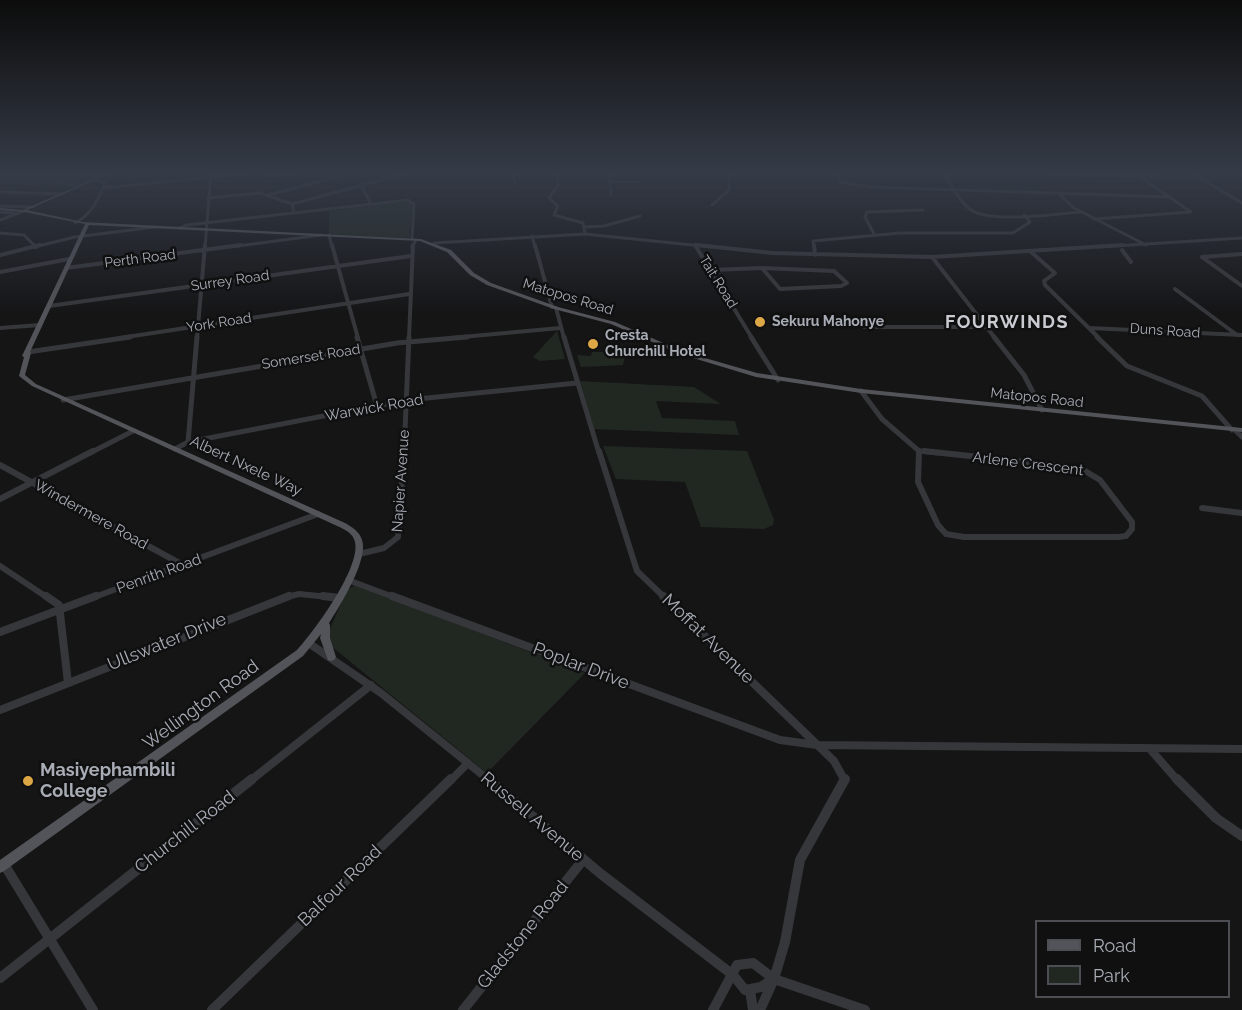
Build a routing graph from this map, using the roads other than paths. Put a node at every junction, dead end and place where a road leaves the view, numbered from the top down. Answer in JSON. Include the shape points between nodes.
{"nodes":[{"id":1,"x":68,"y":221,"type":"edge"},
{"id":2,"x":79,"y":221,"type":"edge"},
{"id":3,"x":207,"y":221,"type":"edge"},
{"id":4,"x":240,"y":221,"type":"edge"},
{"id":5,"x":414,"y":221,"type":"edge"},
{"id":6,"x":577,"y":221,"type":"edge"},
{"id":7,"x":622,"y":221,"type":"edge"},
{"id":8,"x":867,"y":221,"type":"edge"},
{"id":9,"x":1029,"y":221,"type":"edge"},
{"id":10,"x":1098,"y":221,"type":"edge"},
{"id":11,"x":76,"y":223,"type":"junction"},
{"id":12,"x":187,"y":225,"type":"junction"},
{"id":13,"x":86,"y":226,"type":"junction"},
{"id":14,"x":207,"y":226,"type":"junction"},
{"id":15,"x":584,"y":226,"type":"junction"},
{"id":16,"x":155,"y":227,"type":"junction"},
{"id":17,"x":165,"y":227,"type":"junction"},
{"id":18,"x":180,"y":228,"type":"junction"},
{"id":19,"x":0,"y":233,"type":"edge"},
{"id":20,"x":585,"y":234,"type":"junction"},
{"id":21,"x":874,"y":234,"type":"junction"},
{"id":22,"x":321,"y":235,"type":"junction"},
{"id":23,"x":329,"y":235,"type":"junction"},
{"id":24,"x":532,"y":236,"type":"junction"},
{"id":25,"x":79,"y":237,"type":"junction"},
{"id":26,"x":1242,"y":238,"type":"edge"},
{"id":27,"x":416,"y":240,"type":"junction"},
{"id":28,"x":444,"y":241,"type":"junction"},
{"id":29,"x":434,"y":243,"type":"junction"},
{"id":30,"x":695,"y":245,"type":"junction"},
{"id":31,"x":1147,"y":245,"type":"junction"},
{"id":32,"x":1158,"y":245,"type":"junction"},
{"id":33,"x":36,"y":246,"type":"junction"},
{"id":34,"x":1122,"y":250,"type":"junction"},
{"id":35,"x":204,"y":251,"type":"junction"},
{"id":36,"x":1031,"y":251,"type":"junction"},
{"id":37,"x":1091,"y":251,"type":"dead end"},
{"id":38,"x":1242,"y":254,"type":"edge"},
{"id":39,"x":0,"y":255,"type":"edge"},
{"id":40,"x":816,"y":255,"type":"junction"},
{"id":41,"x":411,"y":256,"type":"junction"},
{"id":42,"x":932,"y":256,"type":"junction"},
{"id":43,"x":69,"y":259,"type":"junction"},
{"id":44,"x":1131,"y":262,"type":"dead end"},
{"id":45,"x":337,"y":267,"type":"junction"},
{"id":46,"x":66,"y":268,"type":"junction"},
{"id":47,"x":762,"y":268,"type":"junction"},
{"id":48,"x":711,"y":270,"type":"junction"},
{"id":49,"x":0,"y":272,"type":"edge"},
{"id":50,"x":1235,"y":281,"type":"junction"},
{"id":51,"x":1242,"y":281,"type":"edge"},
{"id":52,"x":201,"y":285,"type":"junction"},
{"id":53,"x":1242,"y":286,"type":"edge"},
{"id":54,"x":1176,"y":289,"type":"dead end"},
{"id":55,"x":409,"y":294,"type":"junction"},
{"id":56,"x":347,"y":304,"type":"junction"},
{"id":57,"x":49,"y":306,"type":"junction"},
{"id":58,"x":554,"y":307,"type":"junction"},
{"id":59,"x":40,"y":325,"type":"junction"},
{"id":60,"x":197,"y":326,"type":"junction"},
{"id":61,"x":864,"y":327,"type":"dead end"},
{"id":62,"x":987,"y":327,"type":"junction"},
{"id":63,"x":0,"y":328,"type":"edge"},
{"id":64,"x":560,"y":328,"type":"junction"},
{"id":65,"x":1089,"y":328,"type":"junction"},
{"id":66,"x":1240,"y":335,"type":"edge"},
{"id":67,"x":408,"y":342,"type":"junction"},
{"id":68,"x":360,"y":349,"type":"junction"},
{"id":69,"x":28,"y":353,"type":"junction"},
{"id":70,"x":195,"y":376,"type":"junction"},
{"id":71,"x":778,"y":380,"type":"junction"},
{"id":72,"x":577,"y":383,"type":"junction"},
{"id":73,"x":861,"y":391,"type":"junction"},
{"id":74,"x":63,"y":400,"type":"junction"},
{"id":75,"x":406,"y":400,"type":"junction"},
{"id":76,"x":377,"y":406,"type":"junction"},
{"id":77,"x":1042,"y":410,"type":"junction"},
{"id":78,"x":134,"y":430,"type":"junction"},
{"id":79,"x":1237,"y":430,"type":"edge"},
{"id":80,"x":1242,"y":438,"type":"edge"},
{"id":81,"x":188,"y":442,"type":"junction"},
{"id":82,"x":176,"y":449,"type":"junction"},
{"id":83,"x":919,"y":451,"type":"junction"},
{"id":84,"x":0,"y":465,"type":"edge"},
{"id":85,"x":32,"y":483,"type":"junction"},
{"id":86,"x":0,"y":499,"type":"edge"},
{"id":87,"x":1202,"y":508,"type":"dead end"},
{"id":88,"x":1242,"y":513,"type":"edge"},
{"id":89,"x":318,"y":514,"type":"junction"},
{"id":90,"x":359,"y":554,"type":"junction"},
{"id":91,"x":183,"y":565,"type":"junction"},
{"id":92,"x":0,"y":566,"type":"edge"},
{"id":93,"x":348,"y":580,"type":"junction"},
{"id":94,"x":339,"y":598,"type":"junction"},
{"id":95,"x":60,"y":611,"type":"junction"},
{"id":96,"x":326,"y":623,"type":"junction"},
{"id":97,"x":0,"y":632,"type":"edge"},
{"id":98,"x":310,"y":644,"type":"junction"},
{"id":99,"x":331,"y":657,"type":"junction"},
{"id":100,"x":68,"y":683,"type":"junction"},
{"id":101,"x":371,"y":686,"type":"junction"},
{"id":102,"x":0,"y":710,"type":"edge"},
{"id":103,"x":817,"y":744,"type":"junction"},
{"id":104,"x":1150,"y":749,"type":"junction"},
{"id":105,"x":1242,"y":749,"type":"edge"},
{"id":106,"x":468,"y":763,"type":"junction"},
{"id":107,"x":1242,"y":836,"type":"edge"},
{"id":108,"x":583,"y":860,"type":"junction"},
{"id":109,"x":2,"y":865,"type":"edge"},
{"id":110,"x":50,"y":939,"type":"junction"},
{"id":111,"x":733,"y":975,"type":"junction"},
{"id":112,"x":0,"y":978,"type":"edge"},
{"id":113,"x":774,"y":979,"type":"junction"},
{"id":114,"x":750,"y":990,"type":"junction"},
{"id":115,"x":93,"y":1010,"type":"edge"},
{"id":116,"x":212,"y":1010,"type":"edge"},
{"id":117,"x":463,"y":1010,"type":"edge"},
{"id":118,"x":713,"y":1010,"type":"edge"},
{"id":119,"x":753,"y":1010,"type":"edge"},
{"id":120,"x":760,"y":1010,"type":"edge"},
{"id":121,"x":866,"y":1010,"type":"edge"}],
"edges":[{"from":1,"to":11,"type":"main road","name":"Matopos Road"},
{"from":2,"to":11,"type":"street"},
{"from":3,"to":14,"type":"street"},
{"from":4,"to":14,"type":"street"},
{"from":5,"to":27,"type":"street","name":"Napier Avenue"},
{"from":6,"to":15,"type":"street"},
{"from":7,"to":15,"type":"street"},
{"from":8,"to":21,"type":"street"},
{"from":9,"to":21,"type":"street","via":[[1015,233]]},
{"from":10,"to":31,"type":"street"},
{"from":11,"to":13,"type":"main road","name":"Matopos Road"},
{"from":12,"to":14,"type":"street"},
{"from":12,"to":17,"type":"street"},
{"from":12,"to":18,"type":"street"},
{"from":13,"to":16,"type":"main road","name":"Matopos Road"},
{"from":13,"to":25,"type":"main road","name":"Albert Nxele Way"},
{"from":14,"to":18,"type":"main road","name":"Matopos Road"},
{"from":14,"to":22,"type":"main road","name":"Matopos Road"},
{"from":14,"to":35,"type":"street"},
{"from":15,"to":20,"type":"street"},
{"from":16,"to":17,"type":"main road","name":"Matopos Road"},
{"from":16,"to":25,"type":"street"},
{"from":17,"to":18,"type":"main road","name":"Matopos Road"},
{"from":19,"to":33,"type":"street","via":[[24,235]]},
{"from":20,"to":24,"type":"street"},
{"from":20,"to":30,"type":"street"},
{"from":21,"to":40,"type":"street","via":[[813,241]]},
{"from":22,"to":23,"type":"main road","name":"Matopos Road"},
{"from":22,"to":35,"type":"street","name":"Perth Road"},
{"from":23,"to":27,"type":"main road","name":"Matopos Road"},
{"from":23,"to":45,"type":"street"},
{"from":24,"to":28,"type":"street"},
{"from":24,"to":58,"type":"street","name":"Moffat Avenue"},
{"from":25,"to":33,"type":"street"},
{"from":25,"to":43,"type":"main road","name":"Albert Nxele Way"},
{"from":26,"to":32,"type":"street"},
{"from":27,"to":28,"type":"main road"},
{"from":27,"to":29,"type":"main road","name":"Matopos Road"},
{"from":27,"to":41,"type":"street","name":"Napier Avenue"},
{"from":28,"to":29,"type":"street"},
{"from":29,"to":58,"type":"main road","name":"Matopos Road","via":[[449,250],[478,279]]},
{"from":30,"to":40,"type":"street"},
{"from":30,"to":48,"type":"street","name":"Tait Road"},
{"from":31,"to":32,"type":"street"},
{"from":31,"to":36,"type":"street"},
{"from":32,"to":34,"type":"street"},
{"from":33,"to":39,"type":"street"},
{"from":34,"to":37,"type":"street"},
{"from":34,"to":44,"type":"street"},
{"from":35,"to":46,"type":"street","name":"Perth Road"},
{"from":35,"to":52,"type":"street"},
{"from":36,"to":42,"type":"street"},
{"from":36,"to":65,"type":"street","via":[[1055,273],[1044,283]]},
{"from":38,"to":50,"type":"street","via":[[1202,257]]},
{"from":40,"to":42,"type":"street"},
{"from":41,"to":45,"type":"street","name":"Surrey Road"},
{"from":41,"to":55,"type":"street","name":"Napier Avenue"},
{"from":42,"to":62,"type":"street"},
{"from":43,"to":46,"type":"main road","name":"Albert Nxele Way"},
{"from":43,"to":49,"type":"street"},
{"from":45,"to":52,"type":"street","name":"Surrey Road"},
{"from":45,"to":56,"type":"street"},
{"from":46,"to":57,"type":"main road","name":"Albert Nxele Way"},
{"from":47,"to":47,"type":"street","via":[[837,272],[847,283],[780,289]]},
{"from":47,"to":48,"type":"street"},
{"from":48,"to":71,"type":"street","name":"Tait Road"},
{"from":50,"to":51,"type":"street"},
{"from":50,"to":53,"type":"street"},
{"from":52,"to":57,"type":"street","name":"Surrey Road"},
{"from":52,"to":60,"type":"street"},
{"from":54,"to":66,"type":"street"},
{"from":55,"to":56,"type":"street","name":"York Road"},
{"from":55,"to":67,"type":"street","name":"Napier Avenue"},
{"from":56,"to":60,"type":"street","name":"York Road"},
{"from":56,"to":68,"type":"street"},
{"from":57,"to":59,"type":"main road","name":"Albert Nxele Way"},
{"from":58,"to":64,"type":"street","name":"Moffat Avenue"},
{"from":58,"to":71,"type":"main road","name":"Matopos Road","via":[[613,323],[706,362]]},
{"from":59,"to":63,"type":"street"},
{"from":59,"to":69,"type":"main road","name":"Albert Nxele Way"},
{"from":60,"to":69,"type":"street","name":"York Road"},
{"from":60,"to":70,"type":"street"},
{"from":61,"to":62,"type":"street"},
{"from":62,"to":77,"type":"street","via":[[1024,375]]},
{"from":64,"to":67,"type":"street","name":"Somerset Road"},
{"from":64,"to":72,"type":"street","name":"Moffat Avenue"},
{"from":65,"to":66,"type":"street","name":"Duns Road"},
{"from":65,"to":79,"type":"street","via":[[1131,368],[1202,396]]},
{"from":67,"to":68,"type":"street","name":"Somerset Road"},
{"from":67,"to":75,"type":"street","name":"Napier Avenue"},
{"from":68,"to":70,"type":"street","name":"Somerset Road"},
{"from":68,"to":76,"type":"street"},
{"from":69,"to":74,"type":"main road","name":"Albert Nxele Way","via":[[20,378]]},
{"from":70,"to":74,"type":"street","name":"Somerset Road"},
{"from":70,"to":81,"type":"street"},
{"from":71,"to":73,"type":"main road","name":"Matopos Road"},
{"from":72,"to":75,"type":"street","name":"Warwick Road"},
{"from":72,"to":103,"type":"street","name":"Moffat Avenue","via":[[637,571]]},
{"from":73,"to":77,"type":"main road","name":"Matopos Road"},
{"from":73,"to":83,"type":"street","via":[[882,419]]},
{"from":74,"to":78,"type":"main road","name":"Albert Nxele Way"},
{"from":75,"to":76,"type":"street","name":"Warwick Road"},
{"from":75,"to":90,"type":"street","name":"Napier Avenue","via":[[398,537],[384,548]]},
{"from":76,"to":81,"type":"street","name":"Warwick Road"},
{"from":77,"to":79,"type":"main road","name":"Matopos Road"},
{"from":78,"to":82,"type":"main road","name":"Albert Nxele Way"},
{"from":78,"to":85,"type":"street"},
{"from":79,"to":80,"type":"street"},
{"from":81,"to":82,"type":"street","name":"Warwick Road"},
{"from":82,"to":89,"type":"main road","name":"Albert Nxele Way"},
{"from":83,"to":83,"type":"street","name":"Arlene Crescent","via":[[1080,468],[1101,480],[1132,522],[1132,529],[1126,536],[1118,537],[946,534],[918,482]]},
{"from":84,"to":85,"type":"street","name":"Windermere Road"},
{"from":85,"to":86,"type":"street"},
{"from":85,"to":91,"type":"street","name":"Windermere Road"},
{"from":87,"to":88,"type":"street"},
{"from":89,"to":90,"type":"main road","name":"Albert Nxele Way","via":[[354,534]]},
{"from":89,"to":91,"type":"street","name":"Penrith Road"},
{"from":90,"to":93,"type":"main road"},
{"from":91,"to":95,"type":"street","name":"Penrith Road"},
{"from":92,"to":95,"type":"street","via":[[55,601]]},
{"from":93,"to":94,"type":"main road"},
{"from":93,"to":103,"type":"street","name":"Poplar Drive","via":[[768,737]]},
{"from":94,"to":96,"type":"main road"},
{"from":94,"to":100,"type":"street","name":"Ullswater Drive","via":[[300,594],[282,598]]},
{"from":95,"to":97,"type":"street","name":"Penrith Road"},
{"from":95,"to":100,"type":"street"},
{"from":96,"to":98,"type":"main road","name":"Wellington Road"},
{"from":96,"to":99,"type":"main road","via":[[325,638]]},
{"from":98,"to":99,"type":"street","name":"Russell Avenue"},
{"from":98,"to":109,"type":"main road","name":"Wellington Road"},
{"from":99,"to":101,"type":"street","name":"Russell Avenue"},
{"from":100,"to":102,"type":"street","name":"Ullswater Drive"},
{"from":101,"to":106,"type":"street","name":"Russell Avenue"},
{"from":101,"to":110,"type":"street","name":"Churchill Road"},
{"from":103,"to":104,"type":"street","name":"Poplar Drive"},
{"from":103,"to":113,"type":"street","name":"Moffat Avenue","via":[[842,770],[845,782],[800,860]]},
{"from":104,"to":105,"type":"street","name":"Poplar Drive"},
{"from":104,"to":107,"type":"street","via":[[1197,801]]},
{"from":106,"to":108,"type":"street","name":"Russell Avenue"},
{"from":106,"to":116,"type":"street","name":"Balfour Road"},
{"from":108,"to":111,"type":"street","name":"Russell Avenue"},
{"from":108,"to":117,"type":"street","name":"Gladstone Road"},
{"from":109,"to":110,"type":"street"},
{"from":110,"to":112,"type":"street","name":"Churchill Road"},
{"from":110,"to":115,"type":"street"},
{"from":111,"to":113,"type":"street","via":[[737,965],[747,963],[761,967]]},
{"from":111,"to":114,"type":"street","name":"Russell Avenue","via":[[744,990]]},
{"from":111,"to":118,"type":"street"},
{"from":113,"to":114,"type":"street"},
{"from":113,"to":120,"type":"street","name":"Moffat Avenue"},
{"from":113,"to":121,"type":"street"},
{"from":114,"to":119,"type":"street"}]}
